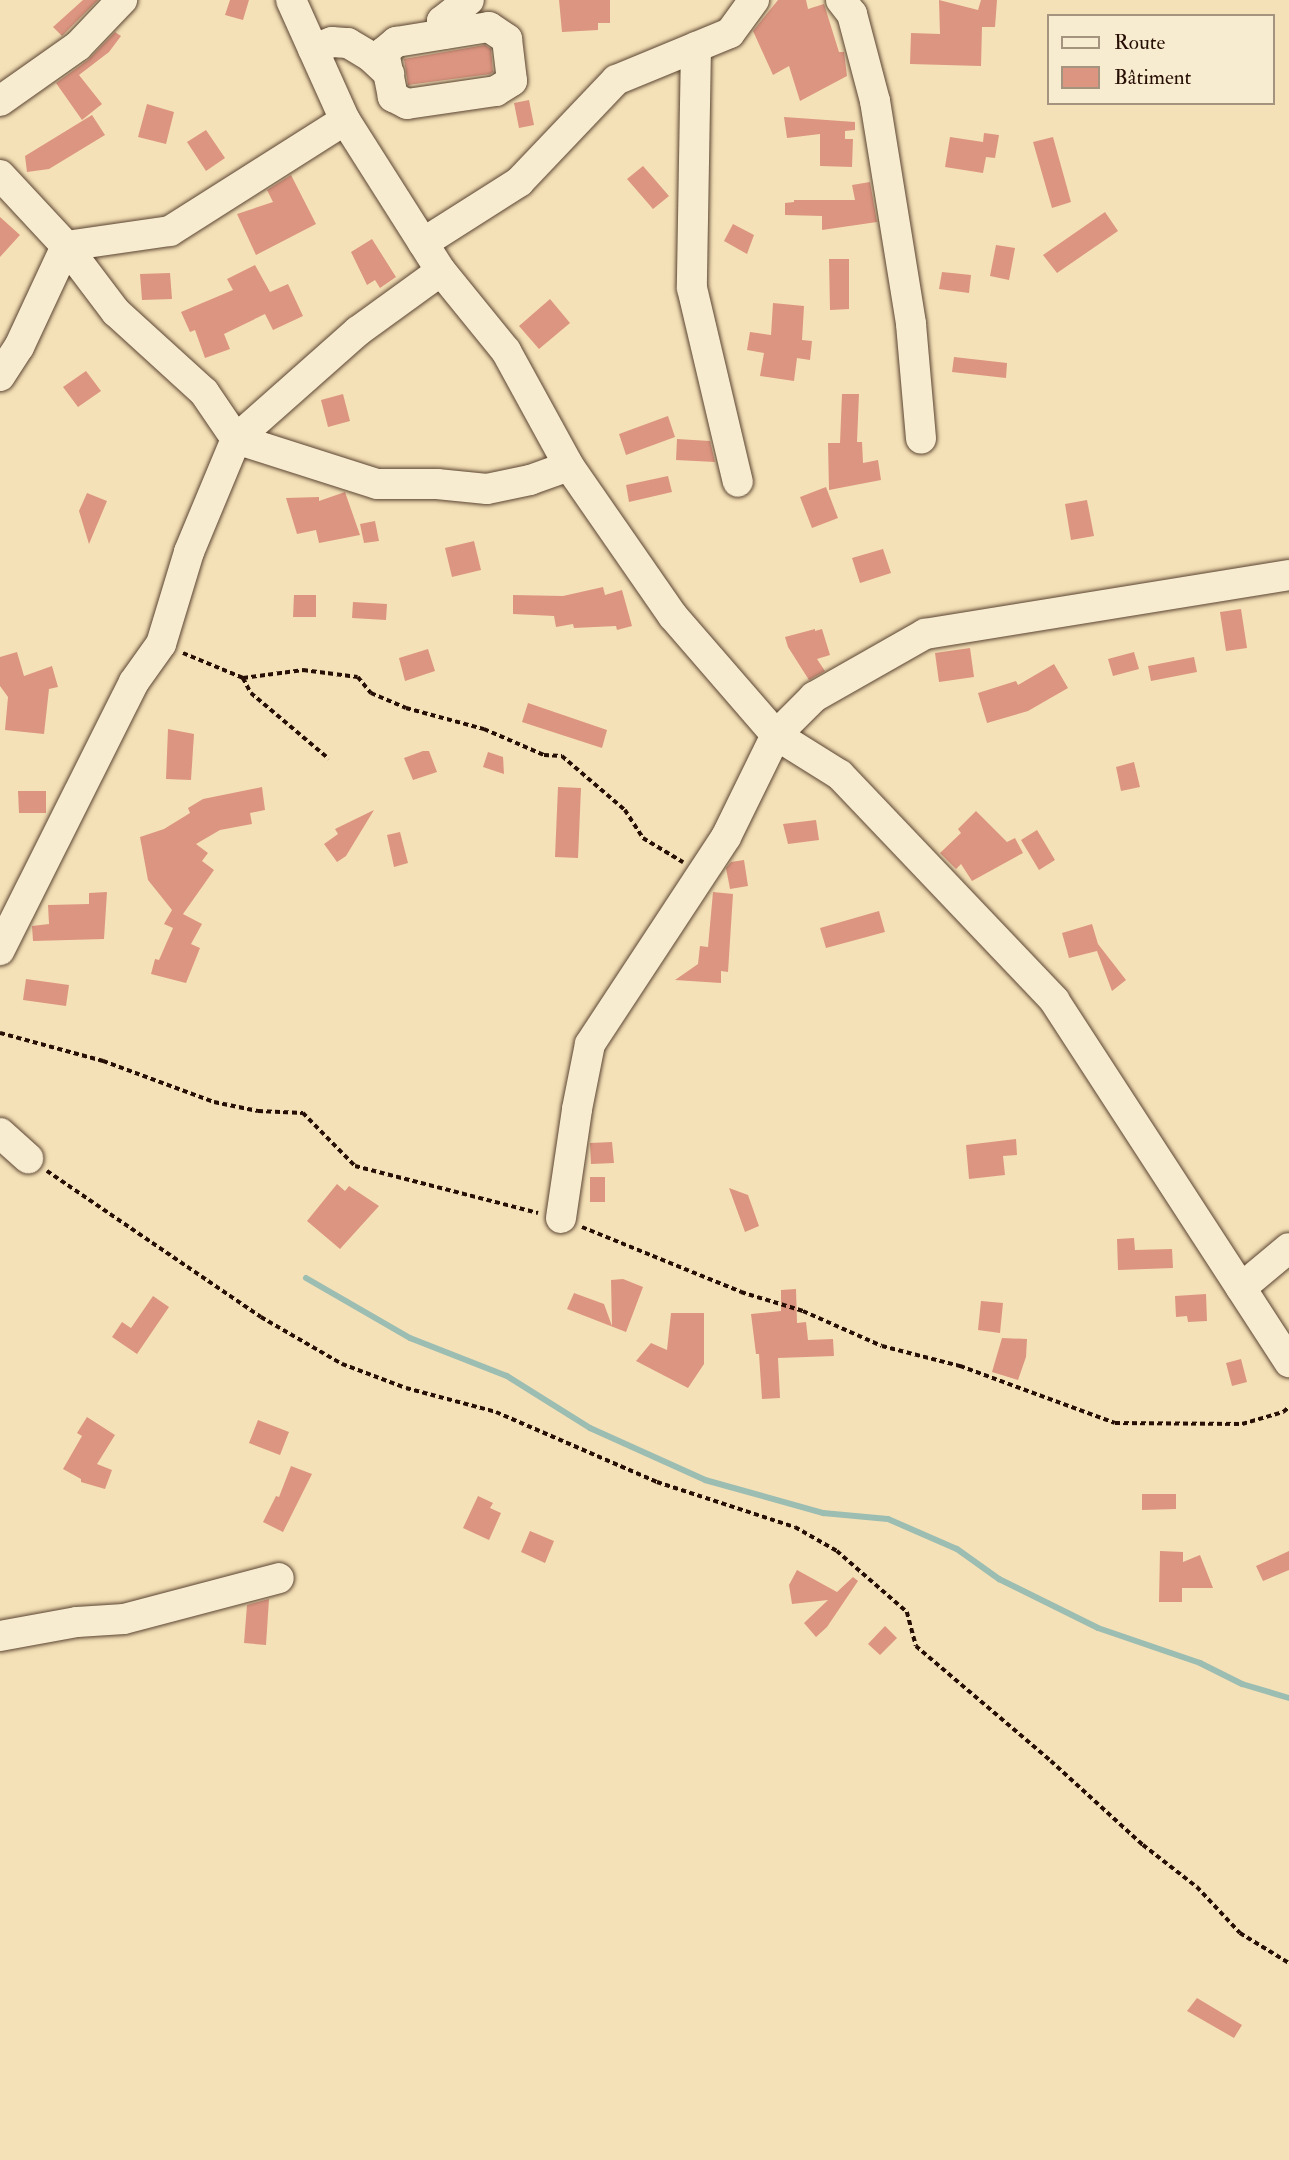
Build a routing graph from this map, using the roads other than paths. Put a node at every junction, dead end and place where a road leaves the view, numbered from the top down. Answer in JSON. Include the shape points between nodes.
{"nodes":[{"id":1,"x":122,"y":0,"type":"edge"},
{"id":2,"x":291,"y":0,"type":"edge"},
{"id":3,"x":468,"y":0,"type":"edge"},
{"id":4,"x":754,"y":0,"type":"edge"},
{"id":5,"x":841,"y":0,"type":"edge"},
{"id":6,"x":443,"y":28,"type":"junction"},
{"id":7,"x":395,"y":36,"type":"junction"},
{"id":8,"x":348,"y":43,"type":"junction"},
{"id":9,"x":696,"y":47,"type":"junction"},
{"id":10,"x":313,"y":48,"type":"junction"},
{"id":11,"x":388,"y":74,"type":"junction"},
{"id":12,"x":0,"y":101,"type":"edge"},
{"id":13,"x":345,"y":120,"type":"junction"},
{"id":14,"x":0,"y":175,"type":"edge"},
{"id":15,"x":424,"y":243,"type":"junction"},
{"id":16,"x":66,"y":246,"type":"junction"},
{"id":17,"x":441,"y":271,"type":"junction"},
{"id":18,"x":0,"y":376,"type":"edge"},
{"id":19,"x":236,"y":439,"type":"junction"},
{"id":20,"x":921,"y":439,"type":"dead end"},
{"id":21,"x":569,"y":467,"type":"junction"},
{"id":22,"x":738,"y":482,"type":"dead end"},
{"id":23,"x":1289,"y":575,"type":"edge"},
{"id":24,"x":776,"y":735,"type":"junction"},
{"id":25,"x":0,"y":950,"type":"edge"},
{"id":26,"x":0,"y":1133,"type":"edge"},
{"id":27,"x":28,"y":1158,"type":"road end"},
{"id":28,"x":561,"y":1218,"type":"road end"},
{"id":29,"x":1289,"y":1248,"type":"edge"},
{"id":30,"x":1241,"y":1288,"type":"junction"},
{"id":31,"x":1289,"y":1362,"type":"edge"},
{"id":32,"x":279,"y":1578,"type":"dead end"},
{"id":33,"x":0,"y":1636,"type":"edge"}],
"edges":[{"from":1,"to":12,"type":"street","via":[[78,46]]},
{"from":2,"to":10,"type":"street"},
{"from":3,"to":6,"type":"street"},
{"from":4,"to":9,"type":"street","via":[[730,33]]},
{"from":5,"to":20,"type":"street","via":[[852,15],[875,102],[911,324]]},
{"from":6,"to":7,"type":"street"},
{"from":6,"to":11,"type":"street","via":[[489,27],[507,39],[512,80],[495,91],[407,104],[393,97]]},
{"from":7,"to":8,"type":"street"},
{"from":7,"to":11,"type":"street","via":[[384,52]]},
{"from":8,"to":10,"type":"street"},
{"from":8,"to":11,"type":"street"},
{"from":9,"to":15,"type":"street","via":[[616,80],[519,182]]},
{"from":9,"to":22,"type":"street","via":[[692,288]]},
{"from":10,"to":13,"type":"street"},
{"from":13,"to":15,"type":"street"},
{"from":13,"to":16,"type":"street","via":[[170,230]]},
{"from":14,"to":16,"type":"street"},
{"from":15,"to":17,"type":"street"},
{"from":16,"to":18,"type":"street","via":[[19,347]]},
{"from":16,"to":19,"type":"street","via":[[116,312],[204,392]]},
{"from":17,"to":19,"type":"street","via":[[358,331]]},
{"from":17,"to":21,"type":"street","via":[[506,351]]},
{"from":19,"to":21,"type":"street","via":[[377,484],[487,489]]},
{"from":19,"to":25,"type":"street","via":[[189,552],[161,644],[134,682]]},
{"from":21,"to":24,"type":"street","via":[[673,616]]},
{"from":23,"to":24,"type":"street","via":[[925,635],[814,697]]},
{"from":24,"to":28,"type":"street","via":[[726,837],[590,1044]]},
{"from":24,"to":30,"type":"street","via":[[840,775],[1054,1000]]},
{"from":26,"to":27,"type":"street"},
{"from":29,"to":30,"type":"street"},
{"from":30,"to":31,"type":"street"},
{"from":32,"to":33,"type":"street","via":[[124,1619],[76,1622]]}]}
